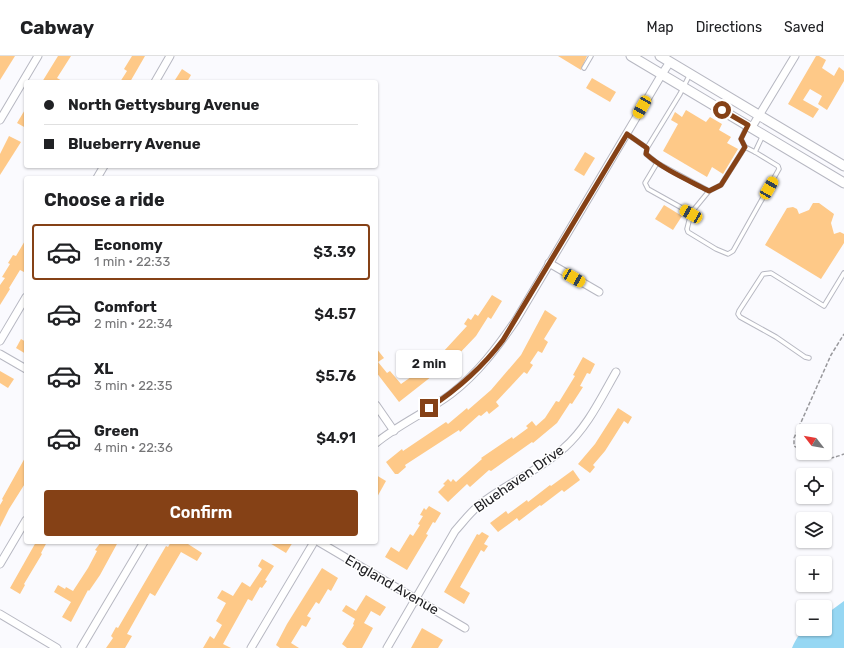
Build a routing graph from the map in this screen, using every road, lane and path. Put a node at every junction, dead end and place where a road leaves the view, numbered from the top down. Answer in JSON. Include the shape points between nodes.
{"nodes":[{"id":1,"x":38,"y":56,"type":"edge"},
{"id":2,"x":170,"y":56,"type":"edge"},
{"id":3,"x":591,"y":56,"type":"edge"},
{"id":4,"x":631,"y":56,"type":"edge"},
{"id":5,"x":660,"y":56,"type":"edge"},
{"id":6,"x":795,"y":56,"type":"edge"},
{"id":7,"x":670,"y":62,"type":"junction"},
{"id":8,"x":584,"y":68,"type":"dead end"},
{"id":9,"x":662,"y":74,"type":"junction"},
{"id":10,"x":690,"y":74,"type":"junction"},
{"id":11,"x":155,"y":80,"type":"edge"},
{"id":12,"x":684,"y":87,"type":"junction"},
{"id":13,"x":760,"y":115,"type":"junction"},
{"id":14,"x":0,"y":120,"type":"edge"},
{"id":15,"x":750,"y":126,"type":"junction"},
{"id":16,"x":627,"y":134,"type":"junction"},
{"id":17,"x":764,"y":134,"type":"junction"},
{"id":18,"x":745,"y":147,"type":"junction"},
{"id":19,"x":647,"y":148,"type":"junction"},
{"id":20,"x":755,"y":152,"type":"junction"},
{"id":21,"x":657,"y":164,"type":"junction"},
{"id":22,"x":844,"y":166,"type":"edge"},
{"id":23,"x":844,"y":183,"type":"edge"},
{"id":24,"x":709,"y":191,"type":"junction"},
{"id":25,"x":691,"y":214,"type":"junction"},
{"id":26,"x":549,"y":263,"type":"junction"},
{"id":27,"x":844,"y":273,"type":"edge"},
{"id":28,"x":599,"y":292,"type":"dead end"},
{"id":29,"x":24,"y":301,"type":"edge"},
{"id":30,"x":844,"y":334,"type":"edge"},
{"id":31,"x":0,"y":341,"type":"edge"},
{"id":32,"x":0,"y":354,"type":"edge"},
{"id":33,"x":809,"y":358,"type":"dead end"},
{"id":34,"x":24,"y":368,"type":"edge"},
{"id":35,"x":616,"y":372,"type":"dead end"},
{"id":36,"x":378,"y":408,"type":"edge"},
{"id":37,"x":800,"y":424,"type":"edge"},
{"id":38,"x":394,"y":431,"type":"junction"},
{"id":39,"x":796,"y":434,"type":"edge"},
{"id":40,"x":378,"y":442,"type":"edge"},
{"id":41,"x":796,"y":447,"type":"edge"},
{"id":42,"x":844,"y":454,"type":"edge"},
{"id":43,"x":832,"y":458,"type":"edge"},
{"id":44,"x":24,"y":523,"type":"edge"},
{"id":45,"x":143,"y":544,"type":"edge"},
{"id":46,"x":313,"y":544,"type":"edge"},
{"id":47,"x":322,"y":544,"type":"edge"},
{"id":48,"x":0,"y":564,"type":"edge"},
{"id":49,"x":416,"y":599,"type":"junction"},
{"id":50,"x":0,"y":614,"type":"edge"},
{"id":51,"x":466,"y":628,"type":"dead end"},
{"id":52,"x":57,"y":648,"type":"edge"},
{"id":53,"x":81,"y":648,"type":"edge"},
{"id":54,"x":251,"y":648,"type":"edge"},
{"id":55,"x":387,"y":648,"type":"edge"}],
"edges":[{"from":1,"to":14,"type":"street"},
{"from":2,"to":11,"type":"street"},
{"from":3,"to":8,"type":"lane"},
{"from":4,"to":9,"type":"main road"},
{"from":5,"to":7,"type":"main road"},
{"from":6,"to":13,"type":"street"},
{"from":7,"to":9,"type":"street"},
{"from":7,"to":10,"type":"main road"},
{"from":9,"to":12,"type":"main road"},
{"from":9,"to":16,"type":"street"},
{"from":10,"to":12,"type":"lane"},
{"from":10,"to":13,"type":"main road"},
{"from":12,"to":15,"type":"main road"},
{"from":12,"to":19,"type":"lane"},
{"from":13,"to":15,"type":"street"},
{"from":13,"to":22,"type":"main road"},
{"from":15,"to":17,"type":"main road"},
{"from":15,"to":18,"type":"lane","via":[[741,139]]},
{"from":16,"to":19,"type":"lane"},
{"from":16,"to":26,"type":"street"},
{"from":17,"to":20,"type":"lane"},
{"from":17,"to":23,"type":"main road"},
{"from":18,"to":20,"type":"lane"},
{"from":18,"to":24,"type":"lane","via":[[721,185]]},
{"from":19,"to":21,"type":"lane","via":[[646,154]]},
{"from":20,"to":25,"type":"lane","via":[[779,169],[733,251],[728,254],[716,249],[688,232]]},
{"from":21,"to":24,"type":"lane"},
{"from":21,"to":25,"type":"lane","via":[[645,183],[648,189]]},
{"from":24,"to":25,"type":"lane"},
{"from":26,"to":28,"type":"street"},
{"from":26,"to":38,"type":"street","via":[[503,340],[481,367],[450,394]]},
{"from":27,"to":33,"type":"lane","via":[[824,306],[771,273],[763,274],[738,311],[740,317],[776,336]]},
{"from":29,"to":31,"type":"street"},
{"from":30,"to":37,"type":"path","via":[[831,355]]},
{"from":32,"to":34,"type":"street"},
{"from":35,"to":49,"type":"street","name":"Bluehaven Drive","via":[[585,424],[564,448],[467,516],[455,531]]},
{"from":36,"to":38,"type":"street"},
{"from":38,"to":40,"type":"street"},
{"from":39,"to":41,"type":"path"},
{"from":42,"to":43,"type":"path"},
{"from":44,"to":48,"type":"street"},
{"from":45,"to":53,"type":"street"},
{"from":46,"to":54,"type":"street"},
{"from":47,"to":49,"type":"street","name":"England Avenue"},
{"from":49,"to":51,"type":"street","name":"England Avenue"},
{"from":49,"to":55,"type":"street","name":"Bluehaven Drive"},
{"from":50,"to":52,"type":"street"}]}
